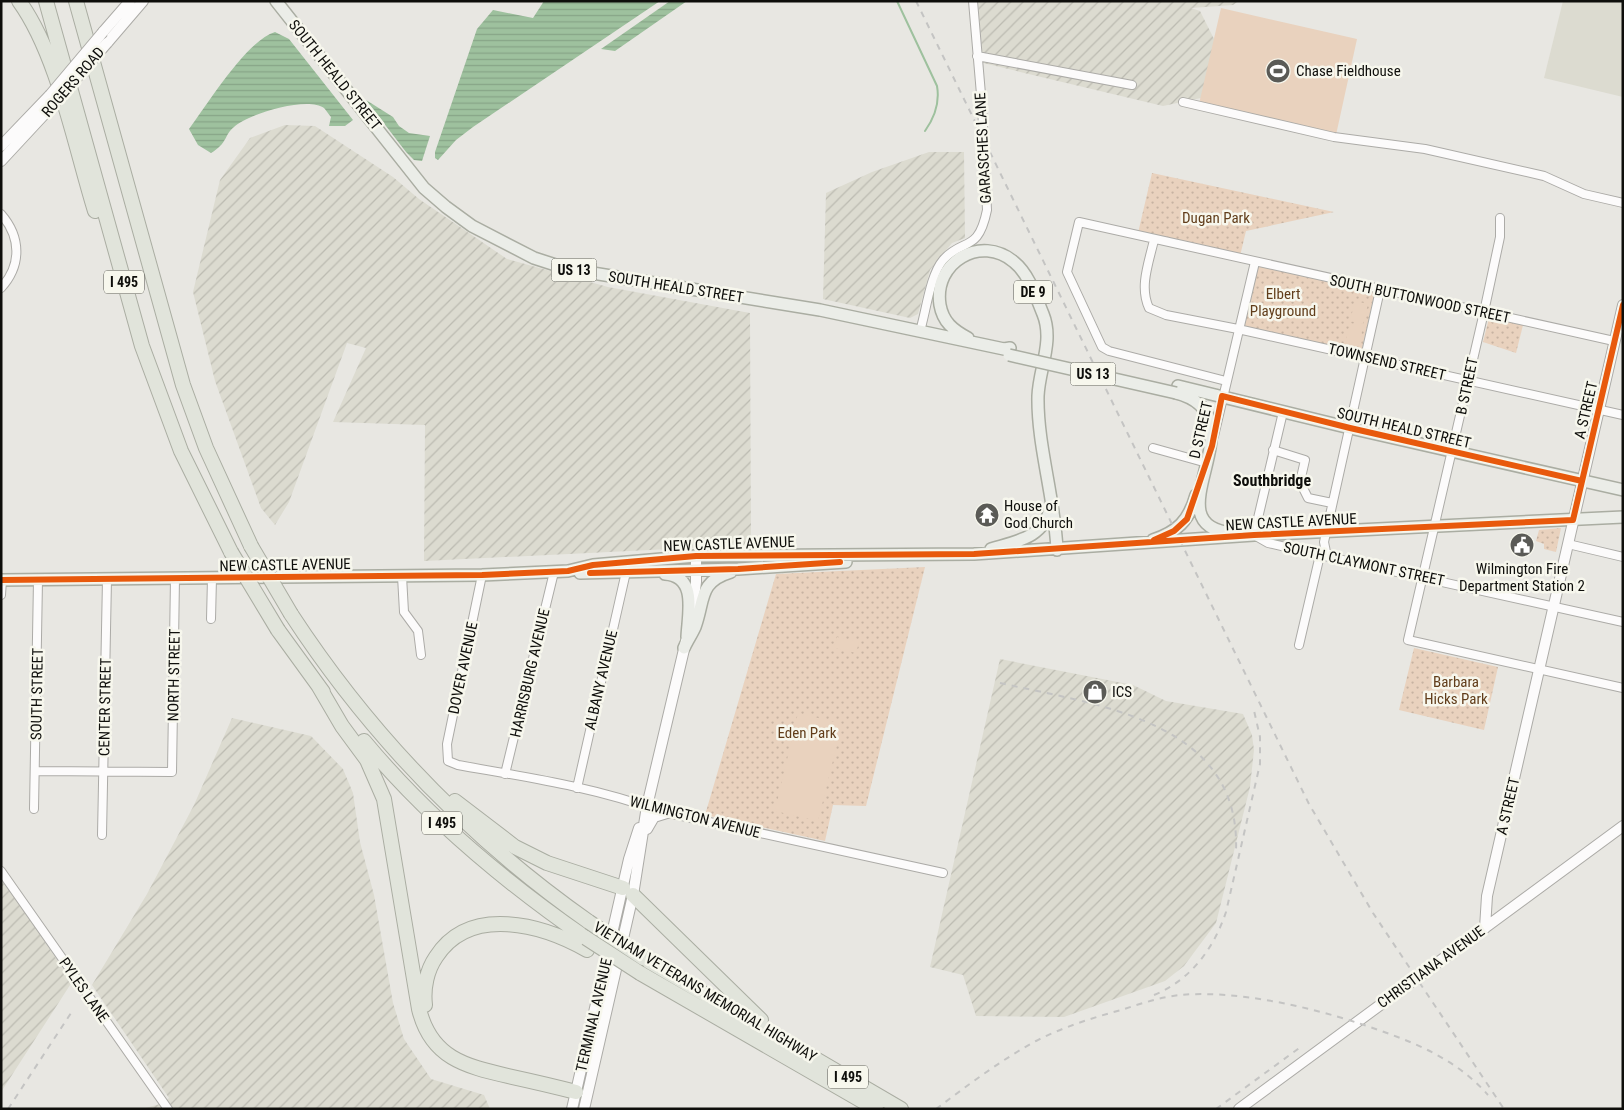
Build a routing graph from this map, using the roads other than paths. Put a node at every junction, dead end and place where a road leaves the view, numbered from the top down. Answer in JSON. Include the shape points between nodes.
{"nodes":[{"id":1,"x":19,"y":1,"type":"edge"},
{"id":2,"x":46,"y":1,"type":"edge"},
{"id":3,"x":130,"y":1,"type":"edge"},
{"id":4,"x":143,"y":1,"type":"edge"},
{"id":5,"x":276,"y":1,"type":"edge"},
{"id":6,"x":973,"y":1,"type":"edge"},
{"id":7,"x":78,"y":5,"type":"edge"},
{"id":8,"x":978,"y":56,"type":"junction"},
{"id":9,"x":1132,"y":85,"type":"dead end"},
{"id":10,"x":1184,"y":102,"type":"dead end"},
{"id":11,"x":1,"y":146,"type":"edge"},
{"id":12,"x":1,"y":161,"type":"edge"},
{"id":13,"x":1623,"y":203,"type":"edge"},
{"id":14,"x":1,"y":214,"type":"edge"},
{"id":15,"x":1500,"y":218,"type":"dead end"},
{"id":16,"x":1154,"y":240,"type":"junction"},
{"id":17,"x":1255,"y":262,"type":"junction"},
{"id":18,"x":1,"y":288,"type":"edge"},
{"id":19,"x":1380,"y":290,"type":"junction"},
{"id":20,"x":1623,"y":305,"type":"edge"},
{"id":21,"x":1484,"y":312,"type":"junction"},
{"id":22,"x":1238,"y":329,"type":"junction"},
{"id":23,"x":920,"y":331,"type":"junction"},
{"id":24,"x":1614,"y":341,"type":"junction"},
{"id":25,"x":978,"y":344,"type":"junction"},
{"id":26,"x":142,"y":346,"type":"junction"},
{"id":27,"x":1366,"y":357,"type":"junction"},
{"id":28,"x":1226,"y":381,"type":"junction"},
{"id":29,"x":1468,"y":381,"type":"junction"},
{"id":30,"x":1177,"y":389,"type":"junction"},
{"id":31,"x":1222,"y":396,"type":"junction"},
{"id":32,"x":1599,"y":410,"type":"junction"},
{"id":33,"x":1283,"y":412,"type":"junction"},
{"id":34,"x":1623,"y":416,"type":"edge"},
{"id":35,"x":1350,"y":428,"type":"junction"},
{"id":36,"x":1212,"y":446,"type":"junction"},
{"id":37,"x":1153,"y":448,"type":"dead end"},
{"id":38,"x":1273,"y":450,"type":"junction"},
{"id":39,"x":1453,"y":451,"type":"junction"},
{"id":40,"x":1206,"y":466,"type":"junction"},
{"id":41,"x":1582,"y":481,"type":"junction"},
{"id":42,"x":1623,"y":490,"type":"edge"},
{"id":43,"x":1052,"y":495,"type":"junction"},
{"id":44,"x":1332,"y":503,"type":"junction"},
{"id":45,"x":1623,"y":517,"type":"edge"},
{"id":46,"x":1573,"y":520,"type":"junction"},
{"id":47,"x":1435,"y":526,"type":"junction"},
{"id":48,"x":1326,"y":532,"type":"junction"},
{"id":49,"x":1254,"y":535,"type":"junction"},
{"id":50,"x":1146,"y":543,"type":"junction"},
{"id":51,"x":1568,"y":544,"type":"junction"},
{"id":52,"x":1057,"y":550,"type":"junction"},
{"id":53,"x":974,"y":554,"type":"junction"},
{"id":54,"x":696,"y":556,"type":"junction"},
{"id":55,"x":1320,"y":556,"type":"junction"},
{"id":56,"x":861,"y":557,"type":"junction"},
{"id":57,"x":1623,"y":557,"type":"edge"},
{"id":58,"x":1333,"y":558,"type":"junction"},
{"id":59,"x":697,"y":569,"type":"junction"},
{"id":60,"x":738,"y":569,"type":"junction"},
{"id":61,"x":568,"y":571,"type":"junction"},
{"id":62,"x":554,"y":572,"type":"junction"},
{"id":63,"x":628,"y":572,"type":"junction"},
{"id":64,"x":482,"y":575,"type":"junction"},
{"id":65,"x":402,"y":576,"type":"junction"},
{"id":66,"x":1423,"y":577,"type":"junction"},
{"id":67,"x":175,"y":578,"type":"junction"},
{"id":68,"x":212,"y":578,"type":"junction"},
{"id":69,"x":107,"y":579,"type":"junction"},
{"id":70,"x":2,"y":580,"type":"edge"},
{"id":71,"x":38,"y":580,"type":"junction"},
{"id":72,"x":1,"y":595,"type":"edge"},
{"id":73,"x":1554,"y":606,"type":"junction"},
{"id":74,"x":211,"y":619,"type":"dead end"},
{"id":75,"x":1623,"y":622,"type":"edge"},
{"id":76,"x":685,"y":643,"type":"junction"},
{"id":77,"x":1299,"y":645,"type":"dead end"},
{"id":78,"x":420,"y":655,"type":"dead end"},
{"id":79,"x":1539,"y":670,"type":"junction"},
{"id":80,"x":318,"y":685,"type":"junction"},
{"id":81,"x":1623,"y":688,"type":"edge"},
{"id":82,"x":370,"y":722,"type":"junction"},
{"id":83,"x":448,"y":761,"type":"joint"},
{"id":84,"x":36,"y":771,"type":"junction"},
{"id":85,"x":103,"y":772,"type":"junction"},
{"id":86,"x":506,"y":774,"type":"junction"},
{"id":87,"x":577,"y":788,"type":"junction"},
{"id":88,"x":647,"y":806,"type":"junction"},
{"id":89,"x":34,"y":809,"type":"dead end"},
{"id":90,"x":667,"y":813,"type":"junction"},
{"id":91,"x":1623,"y":826,"type":"edge"},
{"id":92,"x":102,"y":834,"type":"dead end"},
{"id":93,"x":639,"y":864,"type":"junction"},
{"id":94,"x":1,"y":871,"type":"edge"},
{"id":95,"x":943,"y":873,"type":"dead end"},
{"id":96,"x":628,"y":891,"type":"junction"},
{"id":97,"x":1485,"y":928,"type":"junction"},
{"id":98,"x":587,"y":944,"type":"junction"},
{"id":99,"x":809,"y":1054,"type":"junction"},
{"id":100,"x":580,"y":1090,"type":"junction"},
{"id":101,"x":882,"y":1105,"type":"edge"},
{"id":102,"x":168,"y":1109,"type":"edge"},
{"id":103,"x":572,"y":1109,"type":"edge"},
{"id":104,"x":584,"y":1109,"type":"edge"},
{"id":105,"x":901,"y":1109,"type":"edge"},
{"id":106,"x":1239,"y":1109,"type":"edge"}],
"edges":[{"from":1,"to":26,"type":"highway","via":[[36,28],[49,60],[123,306]]},
{"from":2,"to":26,"type":"highway","name":"VIETNAM VETERANS MEMORIAL HIGHWAY","number":"I 495"},
{"from":3,"to":11,"type":"main road","name":"ROGERS ROAD","bridge":true,"via":[[50,95]]},
{"from":4,"to":12,"type":"main road","name":"ROGERS ROAD","bridge":true},
{"from":5,"to":23,"type":"main road","name":"SOUTH HEALD STREET","number":"US 13","via":[[424,188],[472,226],[504,243],[534,258],[568,269],[820,310]]},
{"from":6,"to":8,"type":"street","name":"GARASCHES LANE"},
{"from":7,"to":82,"type":"highway","name":"VIETNAM VETERANS MEMORIAL HIGHWAY","number":"I 495","bridge":true,"via":[[184,385],[211,461],[251,546],[291,614]]},
{"from":8,"to":9,"type":"street"},
{"from":8,"to":23,"type":"street","name":"GARASCHES LANE","via":[[986,210],[984,226],[975,240],[943,260],[936,272]]},
{"from":10,"to":13,"type":"street","via":[[1334,137],[1425,149],[1544,176],[1584,194]]},
{"from":14,"to":18,"type":"street","via":[[17,243],[12,274]]},
{"from":15,"to":21,"type":"street","name":"B STREET","via":[[1500,237]]},
{"from":16,"to":17,"type":"street","name":"SOUTH BUTTONWOOD STREET"},
{"from":16,"to":22,"type":"street","name":"TOWNSEND STREET","via":[[1144,287],[1149,308],[1166,315]]},
{"from":16,"to":28,"type":"street","name":"SOUTH BUTTONWOOD STREET","via":[[1079,222],[1067,272],[1102,347]]},
{"from":17,"to":19,"type":"street","name":"SOUTH BUTTONWOOD STREET"},
{"from":17,"to":22,"type":"street","name":"D STREET"},
{"from":19,"to":21,"type":"street","name":"SOUTH BUTTONWOOD STREET"},
{"from":19,"to":27,"type":"street"},
{"from":20,"to":24,"type":"main road","name":"A STREET"},
{"from":21,"to":24,"type":"street","name":"SOUTH BUTTONWOOD STREET"},
{"from":21,"to":29,"type":"street","name":"B STREET"},
{"from":22,"to":27,"type":"street","name":"TOWNSEND STREET"},
{"from":22,"to":28,"type":"street","name":"D STREET"},
{"from":23,"to":25,"type":"main road","name":"SOUTH HEALD STREET","number":"US 13"},
{"from":24,"to":32,"type":"main road","name":"A STREET"},
{"from":25,"to":30,"type":"main road","name":"SOUTH HEALD STREET","number":"US 13"},
{"from":25,"to":43,"type":"main road","number":"DE 9","via":[[948,324],[941,311],[939,292],[944,274],[956,259],[972,252],[990,250],[1009,257],[1022,269],[1046,321],[1047,340],[1038,412]]},
{"from":26,"to":80,"type":"highway","name":"VIETNAM VETERANS MEMORIAL HIGHWAY","number":"I 495","bridge":true,"via":[[181,451],[231,552],[278,630]]},
{"from":27,"to":29,"type":"street","name":"TOWNSEND STREET"},
{"from":27,"to":35,"type":"street"},
{"from":28,"to":31,"type":"street","name":"D STREET"},
{"from":29,"to":32,"type":"street","name":"TOWNSEND STREET"},
{"from":29,"to":39,"type":"street","name":"B STREET"},
{"from":30,"to":31,"type":"main road","name":"SOUTH HEALD STREET","number":"US 13"},
{"from":30,"to":36,"type":"main road","name":"SOUTH HEALD STREET","number":"US 13","via":[[1204,411],[1212,431]]},
{"from":31,"to":33,"type":"main road","name":"SOUTH HEALD STREET","number":"US 13"},
{"from":31,"to":36,"type":"street","name":"D STREET"},
{"from":32,"to":34,"type":"street","name":"TOWNSEND STREET"},
{"from":32,"to":41,"type":"main road","name":"A STREET"},
{"from":33,"to":35,"type":"main road","name":"SOUTH HEALD STREET","number":"US 13"},
{"from":33,"to":38,"type":"street"},
{"from":35,"to":39,"type":"main road","name":"SOUTH HEALD STREET","number":"US 13"},
{"from":35,"to":44,"type":"street"},
{"from":36,"to":40,"type":"main road","name":"D STREET","number":"US 13"},
{"from":37,"to":40,"type":"street"},
{"from":38,"to":44,"type":"street","via":[[1305,460],[1300,482],[1308,498]]},
{"from":38,"to":49,"type":"street"},
{"from":39,"to":41,"type":"main road","name":"SOUTH HEALD STREET","number":"US 13"},
{"from":39,"to":47,"type":"street","name":"B STREET"},
{"from":40,"to":49,"type":"main road","name":"D STREET","number":"US 13","via":[[1199,501],[1203,520],[1218,531]]},
{"from":40,"to":50,"type":"main road","via":[[1188,519],[1174,531]]},
{"from":41,"to":42,"type":"main road","name":"SOUTH HEALD STREET","number":"US 13"},
{"from":41,"to":46,"type":"main road","name":"A STREET"},
{"from":43,"to":52,"type":"main road"},
{"from":43,"to":53,"type":"main road","number":"DE 9","via":[[1047,519],[1035,534]]},
{"from":44,"to":48,"type":"street"},
{"from":45,"to":46,"type":"main road","name":"NEW CASTLE AVENUE","number":"US 13"},
{"from":46,"to":47,"type":"main road","name":"NEW CASTLE AVENUE","number":"US 13"},
{"from":46,"to":51,"type":"main road","name":"A STREET"},
{"from":47,"to":48,"type":"main road","name":"NEW CASTLE AVENUE","number":"US 13"},
{"from":47,"to":66,"type":"street","name":"B STREET"},
{"from":48,"to":49,"type":"main road","name":"NEW CASTLE AVENUE","number":"US 13"},
{"from":48,"to":58,"type":"street","via":[[1324,545]]},
{"from":49,"to":50,"type":"main road","name":"NEW CASTLE AVENUE","number":"DE 9"},
{"from":49,"to":55,"type":"street","name":"SOUTH CLAYMONT STREET","via":[[1268,543]]},
{"from":50,"to":52,"type":"main road","name":"NEW CASTLE AVENUE","number":"DE 9"},
{"from":51,"to":57,"type":"street"},
{"from":51,"to":73,"type":"main road","name":"A STREET"},
{"from":52,"to":53,"type":"main road","name":"NEW CASTLE AVENUE","number":"DE 9"},
{"from":53,"to":56,"type":"main road","name":"NEW CASTLE AVENUE","number":"DE 9"},
{"from":54,"to":56,"type":"main road","name":"NEW CASTLE AVENUE","number":"DE 9"},
{"from":54,"to":59,"type":"main road","name":"TERMINAL AVENUE"},
{"from":54,"to":61,"type":"main road","name":"NEW CASTLE AVENUE","number":"DE 9","via":[[593,565]]},
{"from":55,"to":58,"type":"street","name":"SOUTH CLAYMONT STREET"},
{"from":55,"to":77,"type":"street"},
{"from":56,"to":60,"type":"main road","name":"NEW CASTLE AVENUE","number":"DE 9","via":[[811,566]]},
{"from":58,"to":66,"type":"street","name":"SOUTH CLAYMONT STREET"},
{"from":59,"to":60,"type":"main road","name":"NEW CASTLE AVENUE","number":"DE 9"},
{"from":59,"to":63,"type":"main road","name":"NEW CASTLE AVENUE","number":"DE 9"},
{"from":59,"to":76,"type":"main road","name":"TERMINAL AVENUE"},
{"from":60,"to":76,"type":"main road","via":[[714,578],[706,587],[695,628]]},
{"from":61,"to":62,"type":"main road","name":"NEW CASTLE AVENUE","number":"DE 9"},
{"from":61,"to":63,"type":"main road","name":"NEW CASTLE AVENUE","number":"DE 9","via":[[587,574]]},
{"from":62,"to":64,"type":"main road","name":"NEW CASTLE AVENUE","number":"DE 9"},
{"from":62,"to":86,"type":"street","name":"HARRISBURG AVENUE"},
{"from":63,"to":76,"type":"main road","via":[[672,574],[682,580],[688,592]]},
{"from":63,"to":87,"type":"street","name":"ALBANY AVENUE"},
{"from":64,"to":65,"type":"main road","name":"NEW CASTLE AVENUE","number":"DE 9"},
{"from":64,"to":83,"type":"street","name":"DOVER AVENUE","via":[[447,744]]},
{"from":65,"to":68,"type":"main road","name":"NEW CASTLE AVENUE","number":"DE 9"},
{"from":65,"to":78,"type":"street","via":[[404,612],[418,631]]},
{"from":66,"to":73,"type":"street","name":"SOUTH CLAYMONT STREET"},
{"from":66,"to":79,"type":"street","name":"B STREET","via":[[1408,640]]},
{"from":67,"to":68,"type":"main road","name":"NEW CASTLE AVENUE","number":"DE 9"},
{"from":67,"to":69,"type":"main road","name":"NEW CASTLE AVENUE","number":"DE 9"},
{"from":67,"to":85,"type":"street","name":"NORTH STREET","via":[[172,772]]},
{"from":68,"to":74,"type":"street"},
{"from":69,"to":71,"type":"main road","name":"NEW CASTLE AVENUE","number":"DE 9"},
{"from":69,"to":85,"type":"street","name":"CENTER STREET"},
{"from":70,"to":71,"type":"main road","name":"NEW CASTLE AVENUE","number":"DE 9"},
{"from":70,"to":72,"type":"street"},
{"from":71,"to":84,"type":"street","name":"SOUTH STREET"},
{"from":73,"to":75,"type":"street","name":"SOUTH CLAYMONT STREET"},
{"from":73,"to":79,"type":"main road","name":"A STREET"},
{"from":76,"to":88,"type":"main road","name":"TERMINAL AVENUE"},
{"from":79,"to":81,"type":"street"},
{"from":79,"to":97,"type":"main road","name":"A STREET","via":[[1487,896]]},
{"from":80,"to":98,"type":"highway","name":"VIETNAM VETERANS MEMORIAL HIGHWAY","number":"I 495","via":[[374,753],[438,820]]},
{"from":80,"to":100,"type":"highway","via":[[367,760],[384,799],[419,1009],[430,1036],[446,1054],[469,1066]]},
{"from":82,"to":96,"type":"highway","via":[[449,796],[515,847],[547,863]]},
{"from":82,"to":99,"type":"highway","name":"VIETNAM VETERANS MEMORIAL HIGHWAY","number":"I 495","bridge":true,"via":[[408,766],[469,826],[540,886],[643,958]]},
{"from":83,"to":86,"type":"street","name":"WILMINGTON AVENUE","via":[[458,766]]},
{"from":84,"to":85,"type":"street"},
{"from":84,"to":89,"type":"street","name":"SOUTH STREET"},
{"from":85,"to":92,"type":"street","name":"CENTER STREET"},
{"from":86,"to":87,"type":"street","name":"WILMINGTON AVENUE"},
{"from":87,"to":88,"type":"street","name":"WILMINGTON AVENUE"},
{"from":88,"to":90,"type":"street","name":"WILMINGTON AVENUE"},
{"from":88,"to":93,"type":"main road","name":"TERMINAL AVENUE"},
{"from":88,"to":96,"type":"main road","name":"TERMINAL AVENUE","via":[[629,859]]},
{"from":90,"to":93,"type":"main road","via":[[657,815],[648,824]]},
{"from":90,"to":95,"type":"street","name":"WILMINGTON AVENUE"},
{"from":91,"to":97,"type":"main road","name":"CHRISTIANA AVENUE"},
{"from":93,"to":96,"type":"main road","name":"TERMINAL AVENUE"},
{"from":94,"to":102,"type":"street","name":"PYLES LANE"},
{"from":96,"to":99,"type":"highway","via":[[756,1015]]},
{"from":96,"to":100,"type":"main road","name":"TERMINAL AVENUE"},
{"from":97,"to":106,"type":"main road","name":"CHRISTIANA AVENUE"},
{"from":98,"to":100,"type":"highway","via":[[528,927],[499,924],[479,927],[461,934],[440,950],[428,974],[424,993],[426,1012],[433,1030],[455,1053]]},
{"from":98,"to":101,"type":"highway","name":"VIETNAM VETERANS MEMORIAL HIGHWAY","number":"I 495","bridge":true,"via":[[640,977]]},
{"from":99,"to":101,"type":"highway","name":"VIETNAM VETERANS MEMORIAL HIGHWAY","number":"I 495"},
{"from":100,"to":103,"type":"main road","name":"TERMINAL AVENUE"},
{"from":100,"to":104,"type":"main road","name":"TERMINAL AVENUE"},
{"from":101,"to":105,"type":"highway","name":"VIETNAM VETERANS MEMORIAL HIGHWAY","number":"I 495"}]}
